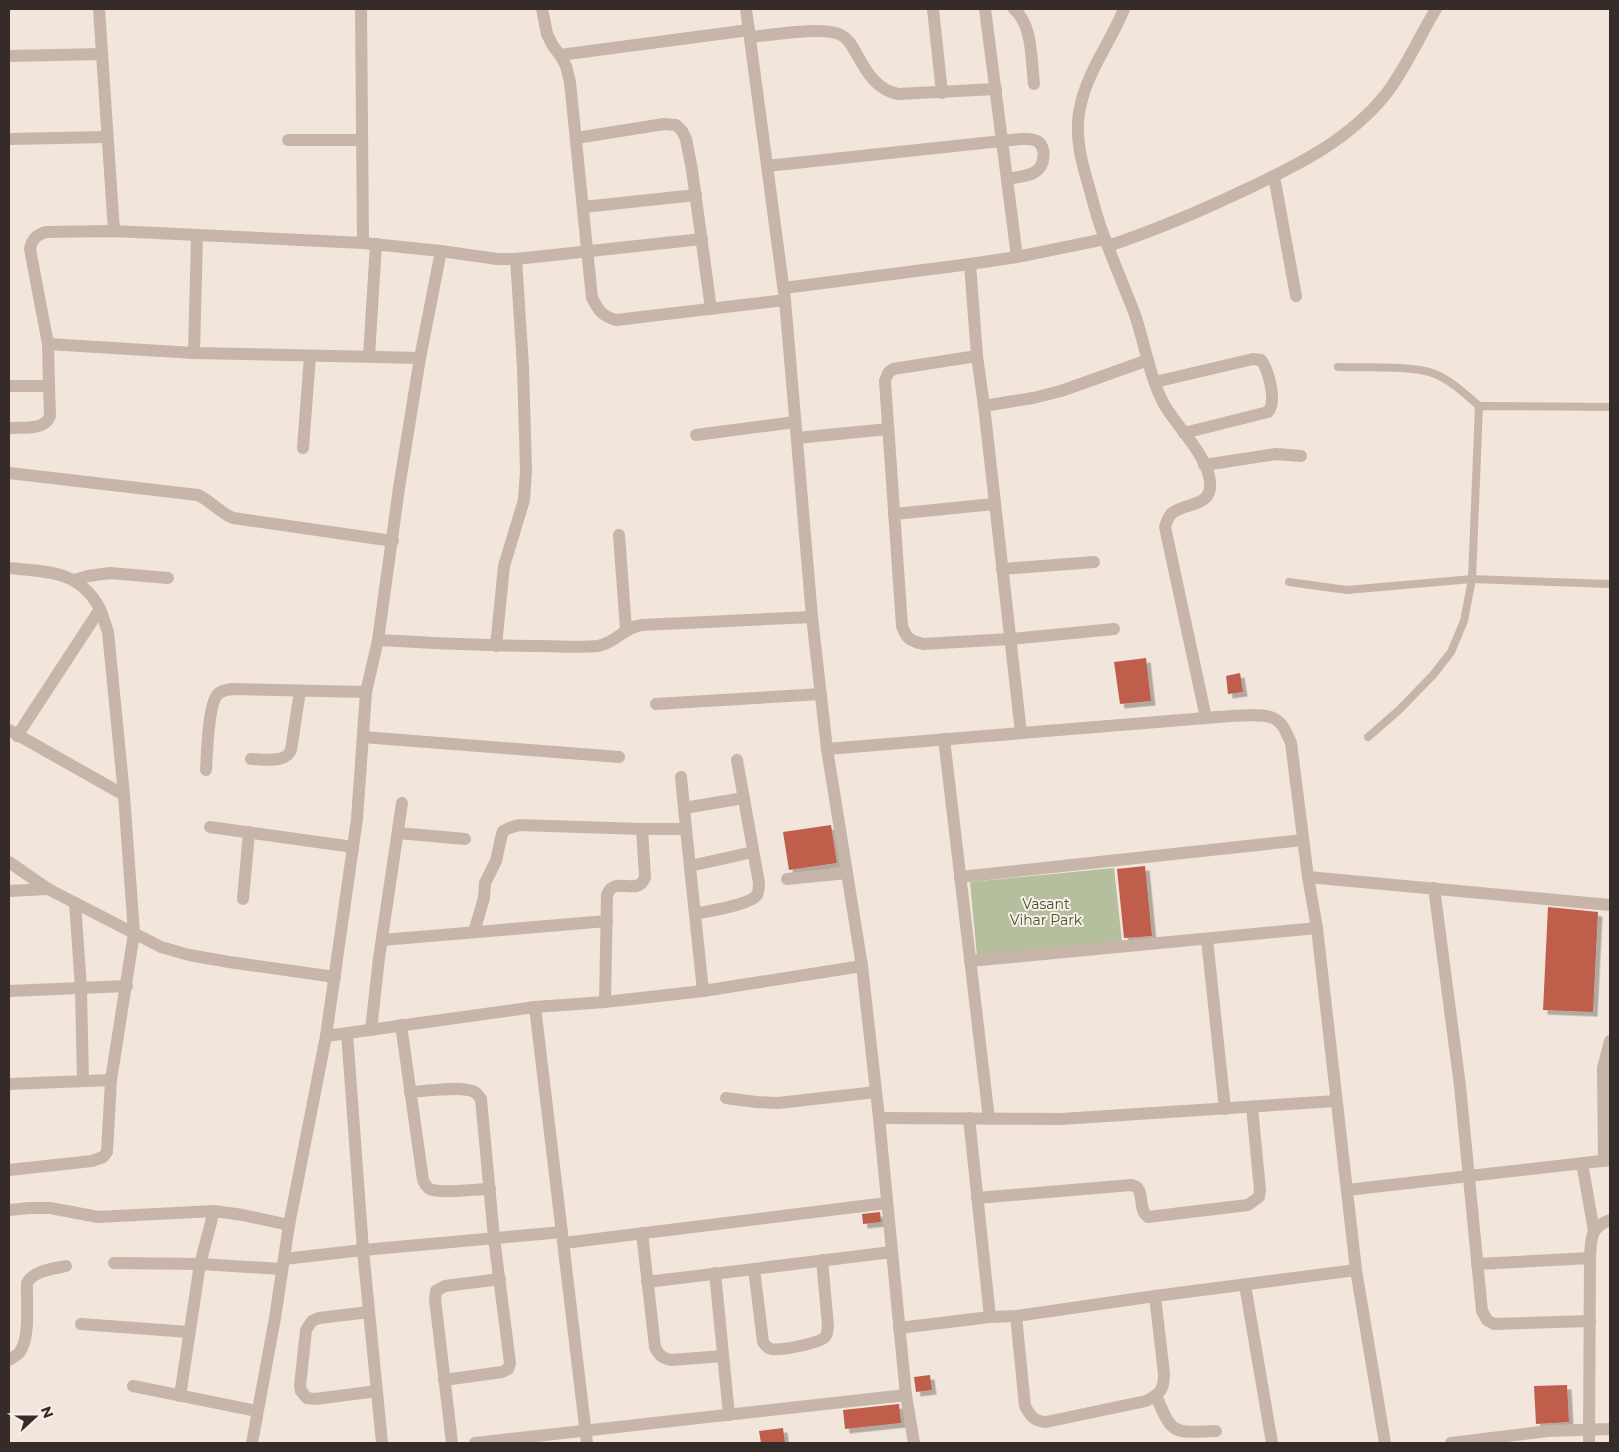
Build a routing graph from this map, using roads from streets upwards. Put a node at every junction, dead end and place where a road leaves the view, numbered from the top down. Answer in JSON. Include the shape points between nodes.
{"nodes":[{"id":1,"x":99,"y":9,"type":"edge"},
{"id":2,"x":361,"y":9,"type":"edge"},
{"id":3,"x":542,"y":9,"type":"edge"},
{"id":4,"x":746,"y":9,"type":"edge"},
{"id":5,"x":933,"y":9,"type":"edge"},
{"id":6,"x":985,"y":9,"type":"edge"},
{"id":7,"x":1014,"y":9,"type":"edge"},
{"id":8,"x":1124,"y":9,"type":"edge"},
{"id":9,"x":1436,"y":9,"type":"edge"},
{"id":10,"x":749,"y":34,"type":"junction"},
{"id":11,"x":102,"y":54,"type":"junction"},
{"id":12,"x":560,"y":54,"type":"junction"},
{"id":13,"x":9,"y":56,"type":"edge"},
{"id":14,"x":1034,"y":84,"type":"dead end"},
{"id":15,"x":996,"y":89,"type":"junction"},
{"id":16,"x":942,"y":93,"type":"junction"},
{"id":17,"x":107,"y":137,"type":"junction"},
{"id":18,"x":9,"y":138,"type":"edge"},
{"id":19,"x":576,"y":138,"type":"junction"},
{"id":20,"x":288,"y":140,"type":"dead end"},
{"id":21,"x":362,"y":140,"type":"junction"},
{"id":22,"x":1002,"y":141,"type":"junction"},
{"id":23,"x":767,"y":166,"type":"junction"},
{"id":24,"x":1274,"y":176,"type":"junction"},
{"id":25,"x":1007,"y":179,"type":"junction"},
{"id":26,"x":696,"y":195,"type":"junction"},
{"id":27,"x":583,"y":207,"type":"junction"},
{"id":28,"x":114,"y":232,"type":"junction"},
{"id":29,"x":197,"y":237,"type":"junction"},
{"id":30,"x":702,"y":239,"type":"junction"},
{"id":31,"x":1106,"y":242,"type":"junction"},
{"id":32,"x":362,"y":243,"type":"junction"},
{"id":33,"x":376,"y":244,"type":"junction"},
{"id":34,"x":441,"y":251,"type":"junction"},
{"id":35,"x":588,"y":252,"type":"junction"},
{"id":36,"x":1017,"y":257,"type":"junction"},
{"id":37,"x":516,"y":259,"type":"junction"},
{"id":38,"x":970,"y":264,"type":"junction"},
{"id":39,"x":784,"y":294,"type":"junction"},
{"id":40,"x":1296,"y":296,"type":"dead end"},
{"id":41,"x":711,"y":309,"type":"junction"},
{"id":42,"x":48,"y":344,"type":"junction"},
{"id":43,"x":194,"y":353,"type":"junction"},
{"id":44,"x":310,"y":356,"type":"junction"},
{"id":45,"x":370,"y":356,"type":"junction"},
{"id":46,"x":977,"y":356,"type":"junction"},
{"id":47,"x":420,"y":358,"type":"junction"},
{"id":48,"x":1148,"y":360,"type":"junction"},
{"id":49,"x":1155,"y":382,"type":"junction"},
{"id":50,"x":9,"y":386,"type":"edge"},
{"id":51,"x":49,"y":386,"type":"junction"},
{"id":52,"x":984,"y":406,"type":"junction"},
{"id":53,"x":795,"y":422,"type":"junction"},
{"id":54,"x":9,"y":428,"type":"edge"},
{"id":55,"x":888,"y":429,"type":"junction"},
{"id":56,"x":1184,"y":433,"type":"junction"},
{"id":57,"x":696,"y":435,"type":"dead end"},
{"id":58,"x":797,"y":438,"type":"junction"},
{"id":59,"x":302,"y":448,"type":"dead end"},
{"id":60,"x":1301,"y":456,"type":"dead end"},
{"id":61,"x":1204,"y":465,"type":"junction"},
{"id":62,"x":9,"y":473,"type":"edge"},
{"id":63,"x":994,"y":504,"type":"junction"},
{"id":64,"x":894,"y":514,"type":"junction"},
{"id":65,"x":619,"y":535,"type":"dead end"},
{"id":66,"x":392,"y":541,"type":"junction"},
{"id":67,"x":1094,"y":562,"type":"dead end"},
{"id":68,"x":9,"y":568,"type":"edge"},
{"id":69,"x":1002,"y":569,"type":"junction"},
{"id":70,"x":168,"y":578,"type":"dead end"},
{"id":71,"x":74,"y":580,"type":"junction"},
{"id":72,"x":100,"y":608,"type":"junction"},
{"id":73,"x":812,"y":617,"type":"junction"},
{"id":74,"x":1114,"y":629,"type":"dead end"},
{"id":75,"x":626,"y":630,"type":"junction"},
{"id":76,"x":1010,"y":639,"type":"junction"},
{"id":77,"x":378,"y":640,"type":"junction"},
{"id":78,"x":496,"y":646,"type":"junction"},
{"id":79,"x":300,"y":691,"type":"junction"},
{"id":80,"x":366,"y":692,"type":"junction"},
{"id":81,"x":821,"y":694,"type":"junction"},
{"id":82,"x":656,"y":704,"type":"dead end"},
{"id":83,"x":1206,"y":718,"type":"junction"},
{"id":84,"x":13,"y":733,"type":"edge"},
{"id":85,"x":1021,"y":733,"type":"junction"},
{"id":86,"x":363,"y":737,"type":"junction"},
{"id":87,"x":944,"y":739,"type":"junction"},
{"id":88,"x":827,"y":749,"type":"junction"},
{"id":89,"x":619,"y":757,"type":"dead end"},
{"id":90,"x":250,"y":759,"type":"dead end"},
{"id":91,"x":738,"y":760,"type":"dead end"},
{"id":92,"x":206,"y":770,"type":"dead end"},
{"id":93,"x":681,"y":777,"type":"dead end"},
{"id":94,"x":124,"y":795,"type":"junction"},
{"id":95,"x":744,"y":798,"type":"junction"},
{"id":96,"x":402,"y":803,"type":"dead end"},
{"id":97,"x":684,"y":808,"type":"junction"},
{"id":98,"x":210,"y":828,"type":"dead end"},
{"id":99,"x":642,"y":830,"type":"junction"},
{"id":100,"x":686,"y":830,"type":"junction"},
{"id":101,"x":249,"y":832,"type":"junction"},
{"id":102,"x":398,"y":833,"type":"junction"},
{"id":103,"x":465,"y":839,"type":"dead end"},
{"id":104,"x":1303,"y":840,"type":"junction"},
{"id":105,"x":352,"y":847,"type":"junction"},
{"id":106,"x":753,"y":852,"type":"junction"},
{"id":107,"x":9,"y":862,"type":"edge"},
{"id":108,"x":690,"y":866,"type":"junction"},
{"id":109,"x":847,"y":873,"type":"junction"},
{"id":110,"x":1308,"y":876,"type":"junction"},
{"id":111,"x":960,"y":877,"type":"junction"},
{"id":112,"x":786,"y":879,"type":"dead end"},
{"id":113,"x":1434,"y":888,"type":"junction"},
{"id":114,"x":48,"y":889,"type":"junction"},
{"id":115,"x":9,"y":892,"type":"edge"},
{"id":116,"x":243,"y":899,"type":"dead end"},
{"id":117,"x":75,"y":903,"type":"junction"},
{"id":118,"x":1610,"y":906,"type":"edge"},
{"id":119,"x":695,"y":914,"type":"junction"},
{"id":120,"x":607,"y":921,"type":"junction"},
{"id":121,"x":1317,"y":928,"type":"junction"},
{"id":122,"x":474,"y":932,"type":"junction"},
{"id":123,"x":134,"y":933,"type":"junction"},
{"id":124,"x":1207,"y":939,"type":"junction"},
{"id":125,"x":382,"y":940,"type":"junction"},
{"id":126,"x":970,"y":962,"type":"junction"},
{"id":127,"x":862,"y":966,"type":"junction"},
{"id":128,"x":335,"y":977,"type":"junction"},
{"id":129,"x":127,"y":986,"type":"junction"},
{"id":130,"x":81,"y":988,"type":"junction"},
{"id":131,"x":9,"y":991,"type":"edge"},
{"id":132,"x":703,"y":991,"type":"junction"},
{"id":133,"x":605,"y":1002,"type":"junction"},
{"id":134,"x":535,"y":1007,"type":"junction"},
{"id":135,"x":402,"y":1026,"type":"junction"},
{"id":136,"x":370,"y":1030,"type":"junction"},
{"id":137,"x":347,"y":1033,"type":"junction"},
{"id":138,"x":326,"y":1036,"type":"junction"},
{"id":139,"x":1610,"y":1041,"type":"edge"},
{"id":140,"x":111,"y":1080,"type":"junction"},
{"id":141,"x":83,"y":1081,"type":"junction"},
{"id":142,"x":9,"y":1084,"type":"edge"},
{"id":143,"x":410,"y":1092,"type":"junction"},
{"id":144,"x":876,"y":1092,"type":"junction"},
{"id":145,"x":726,"y":1098,"type":"dead end"},
{"id":146,"x":1336,"y":1101,"type":"junction"},
{"id":147,"x":1252,"y":1107,"type":"junction"},
{"id":148,"x":1225,"y":1109,"type":"junction"},
{"id":149,"x":879,"y":1118,"type":"junction"},
{"id":150,"x":969,"y":1118,"type":"junction"},
{"id":151,"x":989,"y":1119,"type":"junction"},
{"id":152,"x":1607,"y":1160,"type":"edge"},
{"id":153,"x":1582,"y":1163,"type":"junction"},
{"id":154,"x":9,"y":1170,"type":"edge"},
{"id":155,"x":1469,"y":1176,"type":"junction"},
{"id":156,"x":490,"y":1189,"type":"junction"},
{"id":157,"x":1346,"y":1190,"type":"junction"},
{"id":158,"x":977,"y":1198,"type":"junction"},
{"id":159,"x":887,"y":1203,"type":"junction"},
{"id":160,"x":9,"y":1210,"type":"edge"},
{"id":161,"x":214,"y":1211,"type":"junction"},
{"id":162,"x":1610,"y":1220,"type":"edge"},
{"id":163,"x":289,"y":1225,"type":"junction"},
{"id":164,"x":1594,"y":1231,"type":"junction"},
{"id":165,"x":642,"y":1233,"type":"junction"},
{"id":166,"x":494,"y":1238,"type":"junction"},
{"id":167,"x":563,"y":1238,"type":"junction"},
{"id":168,"x":363,"y":1250,"type":"junction"},
{"id":169,"x":892,"y":1252,"type":"junction"},
{"id":170,"x":1590,"y":1258,"type":"junction"},
{"id":171,"x":822,"y":1260,"type":"junction"},
{"id":172,"x":114,"y":1263,"type":"dead end"},
{"id":173,"x":200,"y":1264,"type":"junction"},
{"id":174,"x":283,"y":1264,"type":"junction"},
{"id":175,"x":1477,"y":1264,"type":"junction"},
{"id":176,"x":66,"y":1266,"type":"dead end"},
{"id":177,"x":754,"y":1269,"type":"junction"},
{"id":178,"x":1356,"y":1270,"type":"junction"},
{"id":179,"x":715,"y":1274,"type":"junction"},
{"id":180,"x":500,"y":1279,"type":"junction"},
{"id":181,"x":647,"y":1282,"type":"junction"},
{"id":182,"x":1244,"y":1285,"type":"junction"},
{"id":183,"x":1155,"y":1296,"type":"junction"},
{"id":184,"x":369,"y":1312,"type":"junction"},
{"id":185,"x":1016,"y":1316,"type":"junction"},
{"id":186,"x":990,"y":1317,"type":"junction"},
{"id":187,"x":1590,"y":1321,"type":"junction"},
{"id":188,"x":81,"y":1324,"type":"dead end"},
{"id":189,"x":899,"y":1328,"type":"junction"},
{"id":190,"x":189,"y":1332,"type":"junction"},
{"id":191,"x":723,"y":1356,"type":"junction"},
{"id":192,"x":9,"y":1360,"type":"edge"},
{"id":193,"x":444,"y":1380,"type":"junction"},
{"id":194,"x":133,"y":1386,"type":"dead end"},
{"id":195,"x":377,"y":1391,"type":"junction"},
{"id":196,"x":906,"y":1395,"type":"junction"},
{"id":197,"x":180,"y":1396,"type":"junction"},
{"id":198,"x":1156,"y":1396,"type":"junction"},
{"id":199,"x":257,"y":1411,"type":"junction"},
{"id":200,"x":729,"y":1415,"type":"junction"},
{"id":201,"x":1588,"y":1429,"type":"junction"},
{"id":202,"x":1610,"y":1429,"type":"edge"},
{"id":203,"x":1216,"y":1430,"type":"dead end"},
{"id":204,"x":586,"y":1437,"type":"edge"},
{"id":205,"x":252,"y":1443,"type":"edge"},
{"id":206,"x":382,"y":1443,"type":"edge"},
{"id":207,"x":452,"y":1443,"type":"edge"},
{"id":208,"x":475,"y":1443,"type":"edge"},
{"id":209,"x":914,"y":1443,"type":"edge"},
{"id":210,"x":1272,"y":1443,"type":"edge"},
{"id":211,"x":1385,"y":1443,"type":"edge"},
{"id":212,"x":1451,"y":1443,"type":"edge"},
{"id":213,"x":1589,"y":1443,"type":"edge"}],
"edges":[{"from":1,"to":11,"type":"street"},
{"from":2,"to":21,"type":"street"},
{"from":3,"to":12,"type":"street","via":[[547,34]]},
{"from":4,"to":10,"type":"street"},
{"from":5,"to":16,"type":"street"},
{"from":6,"to":15,"type":"street"},
{"from":7,"to":14,"type":"street","via":[[1025,22],[1028,33]]},
{"from":8,"to":31,"type":"street","via":[[1083,93],[1079,114],[1078,134],[1084,169]]},
{"from":9,"to":24,"type":"street","via":[[1386,94],[1360,122],[1332,144]]},
{"from":10,"to":12,"type":"street"},
{"from":10,"to":16,"type":"street","via":[[835,33],[849,42],[870,77],[883,89],[898,94]]},
{"from":10,"to":23,"type":"street"},
{"from":11,"to":13,"type":"street"},
{"from":11,"to":17,"type":"street"},
{"from":12,"to":19,"type":"street","via":[[570,82]]},
{"from":15,"to":16,"type":"street"},
{"from":15,"to":22,"type":"street"},
{"from":17,"to":18,"type":"street"},
{"from":17,"to":28,"type":"street"},
{"from":19,"to":26,"type":"street","via":[[664,124],[676,125],[686,139]]},
{"from":19,"to":27,"type":"street"},
{"from":20,"to":21,"type":"street"},
{"from":21,"to":32,"type":"street"},
{"from":22,"to":23,"type":"street"},
{"from":22,"to":25,"type":"street"},
{"from":22,"to":25,"type":"street","via":[[1031,138],[1042,148],[1041,167],[1035,172]]},
{"from":23,"to":39,"type":"street"},
{"from":24,"to":31,"type":"street","via":[[1161,227]]},
{"from":24,"to":40,"type":"street"},
{"from":25,"to":36,"type":"street"},
{"from":26,"to":27,"type":"street"},
{"from":26,"to":30,"type":"street"},
{"from":27,"to":35,"type":"street"},
{"from":28,"to":29,"type":"street"},
{"from":28,"to":42,"type":"street","via":[[46,232],[32,240],[30,249]]},
{"from":29,"to":32,"type":"street"},
{"from":29,"to":43,"type":"street"},
{"from":30,"to":35,"type":"street"},
{"from":30,"to":41,"type":"street"},
{"from":31,"to":36,"type":"street"},
{"from":31,"to":48,"type":"street"},
{"from":32,"to":33,"type":"street"},
{"from":33,"to":34,"type":"street"},
{"from":33,"to":45,"type":"street"},
{"from":34,"to":37,"type":"street"},
{"from":34,"to":47,"type":"street"},
{"from":35,"to":37,"type":"street"},
{"from":35,"to":41,"type":"street","via":[[592,298],[606,317],[616,320]]},
{"from":36,"to":38,"type":"street"},
{"from":37,"to":78,"type":"street","via":[[526,470],[524,500],[504,566]]},
{"from":38,"to":39,"type":"street"},
{"from":38,"to":46,"type":"street"},
{"from":39,"to":41,"type":"street"},
{"from":39,"to":53,"type":"street"},
{"from":42,"to":43,"type":"street"},
{"from":42,"to":51,"type":"street"},
{"from":43,"to":44,"type":"street"},
{"from":44,"to":45,"type":"street"},
{"from":44,"to":59,"type":"street"},
{"from":45,"to":47,"type":"street"},
{"from":46,"to":52,"type":"street"},
{"from":46,"to":55,"type":"street","via":[[893,369],[888,373],[885,381]]},
{"from":47,"to":66,"type":"street"},
{"from":48,"to":49,"type":"street"},
{"from":48,"to":52,"type":"street","via":[[1061,391]]},
{"from":49,"to":56,"type":"street","via":[[1165,405]]},
{"from":49,"to":56,"type":"street","via":[[1253,359],[1261,360],[1265,365],[1273,402],[1268,412]]},
{"from":50,"to":51,"type":"street"},
{"from":51,"to":54,"type":"street","via":[[48,421],[44,425]]},
{"from":52,"to":63,"type":"street"},
{"from":53,"to":57,"type":"street"},
{"from":53,"to":58,"type":"street"},
{"from":55,"to":58,"type":"street"},
{"from":55,"to":64,"type":"street"},
{"from":56,"to":61,"type":"street"},
{"from":58,"to":73,"type":"street"},
{"from":60,"to":61,"type":"street","via":[[1276,454]]},
{"from":61,"to":83,"type":"street","via":[[1210,487],[1208,494],[1204,500],[1172,514],[1165,527]]},
{"from":62,"to":66,"type":"street","via":[[198,495],[233,518]]},
{"from":63,"to":64,"type":"street"},
{"from":63,"to":69,"type":"street"},
{"from":64,"to":76,"type":"street","via":[[902,626],[911,641],[923,644]]},
{"from":65,"to":75,"type":"street"},
{"from":66,"to":77,"type":"street"},
{"from":67,"to":69,"type":"street"},
{"from":68,"to":71,"type":"street","via":[[60,574]]},
{"from":69,"to":76,"type":"street"},
{"from":70,"to":71,"type":"street","via":[[110,573]]},
{"from":71,"to":72,"type":"street","via":[[88,590]]},
{"from":72,"to":84,"type":"street"},
{"from":72,"to":94,"type":"street","via":[[108,632]]},
{"from":73,"to":75,"type":"street","via":[[642,625]]},
{"from":73,"to":81,"type":"street"},
{"from":74,"to":76,"type":"street"},
{"from":75,"to":78,"type":"street","via":[[614,641],[597,646]]},
{"from":76,"to":85,"type":"street"},
{"from":77,"to":78,"type":"street"},
{"from":77,"to":80,"type":"street"},
{"from":79,"to":80,"type":"street"},
{"from":79,"to":90,"type":"street","via":[[289,755]]},
{"from":79,"to":92,"type":"street","via":[[232,689],[216,695],[211,707]]},
{"from":80,"to":86,"type":"street"},
{"from":81,"to":82,"type":"street"},
{"from":81,"to":88,"type":"street"},
{"from":83,"to":85,"type":"street"},
{"from":83,"to":104,"type":"street","via":[[1256,715],[1273,718],[1284,728],[1291,743]]},
{"from":84,"to":94,"type":"street"},
{"from":85,"to":87,"type":"street"},
{"from":86,"to":89,"type":"street"},
{"from":86,"to":105,"type":"street"},
{"from":87,"to":88,"type":"street"},
{"from":87,"to":111,"type":"street"},
{"from":88,"to":109,"type":"street"},
{"from":91,"to":95,"type":"street"},
{"from":93,"to":97,"type":"street"},
{"from":94,"to":123,"type":"street"},
{"from":95,"to":97,"type":"street"},
{"from":95,"to":106,"type":"street"},
{"from":96,"to":102,"type":"street"},
{"from":97,"to":100,"type":"street"},
{"from":98,"to":101,"type":"street"},
{"from":99,"to":100,"type":"street"},
{"from":99,"to":120,"type":"street","via":[[644,881],[635,886],[617,885],[609,889]]},
{"from":99,"to":122,"type":"street","via":[[519,825],[504,831],[496,861],[485,883]]},
{"from":100,"to":108,"type":"street"},
{"from":101,"to":105,"type":"street"},
{"from":101,"to":116,"type":"street"},
{"from":102,"to":103,"type":"street"},
{"from":102,"to":125,"type":"street"},
{"from":104,"to":110,"type":"street"},
{"from":104,"to":111,"type":"street"},
{"from":105,"to":128,"type":"street"},
{"from":106,"to":108,"type":"street"},
{"from":106,"to":119,"type":"street","via":[[759,883],[754,898]]},
{"from":107,"to":114,"type":"street"},
{"from":108,"to":119,"type":"street"},
{"from":109,"to":112,"type":"street"},
{"from":109,"to":127,"type":"street"},
{"from":110,"to":113,"type":"street"},
{"from":110,"to":121,"type":"street"},
{"from":111,"to":126,"type":"street"},
{"from":113,"to":118,"type":"street"},
{"from":113,"to":155,"type":"street"},
{"from":114,"to":115,"type":"street"},
{"from":114,"to":117,"type":"street"},
{"from":117,"to":123,"type":"street"},
{"from":117,"to":130,"type":"street"},
{"from":119,"to":132,"type":"street"},
{"from":120,"to":122,"type":"street"},
{"from":120,"to":133,"type":"street"},
{"from":121,"to":124,"type":"street"},
{"from":121,"to":146,"type":"street"},
{"from":122,"to":125,"type":"street"},
{"from":123,"to":128,"type":"street","via":[[162,947],[189,955]]},
{"from":123,"to":129,"type":"street"},
{"from":124,"to":126,"type":"street"},
{"from":124,"to":148,"type":"street"},
{"from":125,"to":136,"type":"street"},
{"from":126,"to":151,"type":"street"},
{"from":127,"to":132,"type":"street"},
{"from":127,"to":144,"type":"street"},
{"from":128,"to":138,"type":"street"},
{"from":129,"to":130,"type":"street"},
{"from":129,"to":140,"type":"street"},
{"from":130,"to":131,"type":"street"},
{"from":130,"to":141,"type":"street"},
{"from":132,"to":133,"type":"street"},
{"from":133,"to":134,"type":"street"},
{"from":134,"to":135,"type":"street"},
{"from":134,"to":167,"type":"street"},
{"from":135,"to":136,"type":"street"},
{"from":135,"to":143,"type":"street"},
{"from":136,"to":137,"type":"street"},
{"from":137,"to":138,"type":"street"},
{"from":137,"to":168,"type":"street"},
{"from":138,"to":163,"type":"street"},
{"from":139,"to":152,"type":"street","via":[[1603,1068]]},
{"from":140,"to":141,"type":"street"},
{"from":140,"to":154,"type":"street","via":[[108,1145],[103,1157]]},
{"from":141,"to":142,"type":"street"},
{"from":143,"to":156,"type":"street","via":[[426,1186],[441,1191]]},
{"from":143,"to":156,"type":"street","via":[[463,1090],[477,1093],[481,1099]]},
{"from":144,"to":145,"type":"street","via":[[778,1103]]},
{"from":144,"to":149,"type":"street"},
{"from":146,"to":147,"type":"street"},
{"from":146,"to":157,"type":"street"},
{"from":147,"to":148,"type":"street"},
{"from":147,"to":158,"type":"street","via":[[1260,1190],[1259,1197],[1248,1205],[1148,1216],[1142,1210],[1139,1188],[1131,1185]]},
{"from":148,"to":151,"type":"street","via":[[1061,1119]]},
{"from":149,"to":150,"type":"street"},
{"from":149,"to":159,"type":"street"},
{"from":150,"to":151,"type":"street"},
{"from":150,"to":158,"type":"street"},
{"from":152,"to":153,"type":"street"},
{"from":153,"to":155,"type":"street"},
{"from":153,"to":164,"type":"street"},
{"from":155,"to":157,"type":"street"},
{"from":155,"to":175,"type":"street"},
{"from":156,"to":166,"type":"street"},
{"from":157,"to":178,"type":"street"},
{"from":158,"to":186,"type":"street"},
{"from":159,"to":165,"type":"street"},
{"from":159,"to":169,"type":"street"},
{"from":160,"to":161,"type":"street","via":[[50,1208],[98,1216]]},
{"from":161,"to":163,"type":"street"},
{"from":161,"to":173,"type":"street"},
{"from":162,"to":164,"type":"street"},
{"from":163,"to":174,"type":"street"},
{"from":164,"to":170,"type":"street"},
{"from":165,"to":167,"type":"street"},
{"from":165,"to":181,"type":"street"},
{"from":166,"to":167,"type":"street"},
{"from":166,"to":168,"type":"street"},
{"from":166,"to":180,"type":"street"},
{"from":167,"to":204,"type":"street"},
{"from":168,"to":174,"type":"street"},
{"from":168,"to":184,"type":"street"},
{"from":169,"to":171,"type":"street"},
{"from":169,"to":189,"type":"street"},
{"from":170,"to":175,"type":"street"},
{"from":170,"to":187,"type":"street"},
{"from":171,"to":177,"type":"street"},
{"from":171,"to":177,"type":"street","via":[[827,1334],[818,1342],[782,1349],[766,1347],[763,1342]]},
{"from":172,"to":173,"type":"street"},
{"from":173,"to":174,"type":"street"},
{"from":173,"to":190,"type":"street"},
{"from":174,"to":199,"type":"street"},
{"from":175,"to":187,"type":"street","via":[[1482,1311],[1494,1324]]},
{"from":176,"to":192,"type":"street","via":[[30,1277],[24,1344]]},
{"from":177,"to":179,"type":"street"},
{"from":178,"to":182,"type":"street"},
{"from":178,"to":211,"type":"street"},
{"from":179,"to":181,"type":"street"},
{"from":179,"to":191,"type":"street"},
{"from":180,"to":193,"type":"street","via":[[445,1286],[436,1291]]},
{"from":180,"to":193,"type":"street","via":[[510,1355],[508,1369]]},
{"from":181,"to":191,"type":"street","via":[[658,1354],[671,1360]]},
{"from":182,"to":183,"type":"street"},
{"from":182,"to":210,"type":"street"},
{"from":183,"to":185,"type":"street"},
{"from":183,"to":198,"type":"street","via":[[1164,1374],[1161,1391]]},
{"from":184,"to":195,"type":"street"},
{"from":184,"to":195,"type":"street","via":[[312,1321],[306,1330],[300,1386],[307,1398],[315,1399]]},
{"from":185,"to":186,"type":"street"},
{"from":185,"to":198,"type":"street","via":[[1025,1406],[1030,1417],[1046,1422],[1146,1401]]},
{"from":186,"to":189,"type":"street"},
{"from":187,"to":201,"type":"street"},
{"from":188,"to":190,"type":"street"},
{"from":189,"to":196,"type":"street"},
{"from":190,"to":197,"type":"street"},
{"from":191,"to":200,"type":"street"},
{"from":193,"to":207,"type":"street"},
{"from":194,"to":197,"type":"street"},
{"from":195,"to":206,"type":"street"},
{"from":196,"to":200,"type":"street"},
{"from":196,"to":209,"type":"street"},
{"from":197,"to":199,"type":"street"},
{"from":198,"to":203,"type":"street","via":[[1165,1418],[1178,1430]]},
{"from":199,"to":205,"type":"street"},
{"from":200,"to":204,"type":"street"},
{"from":201,"to":202,"type":"street"},
{"from":201,"to":212,"type":"street"},
{"from":201,"to":213,"type":"street"},
{"from":204,"to":208,"type":"street"}]}
